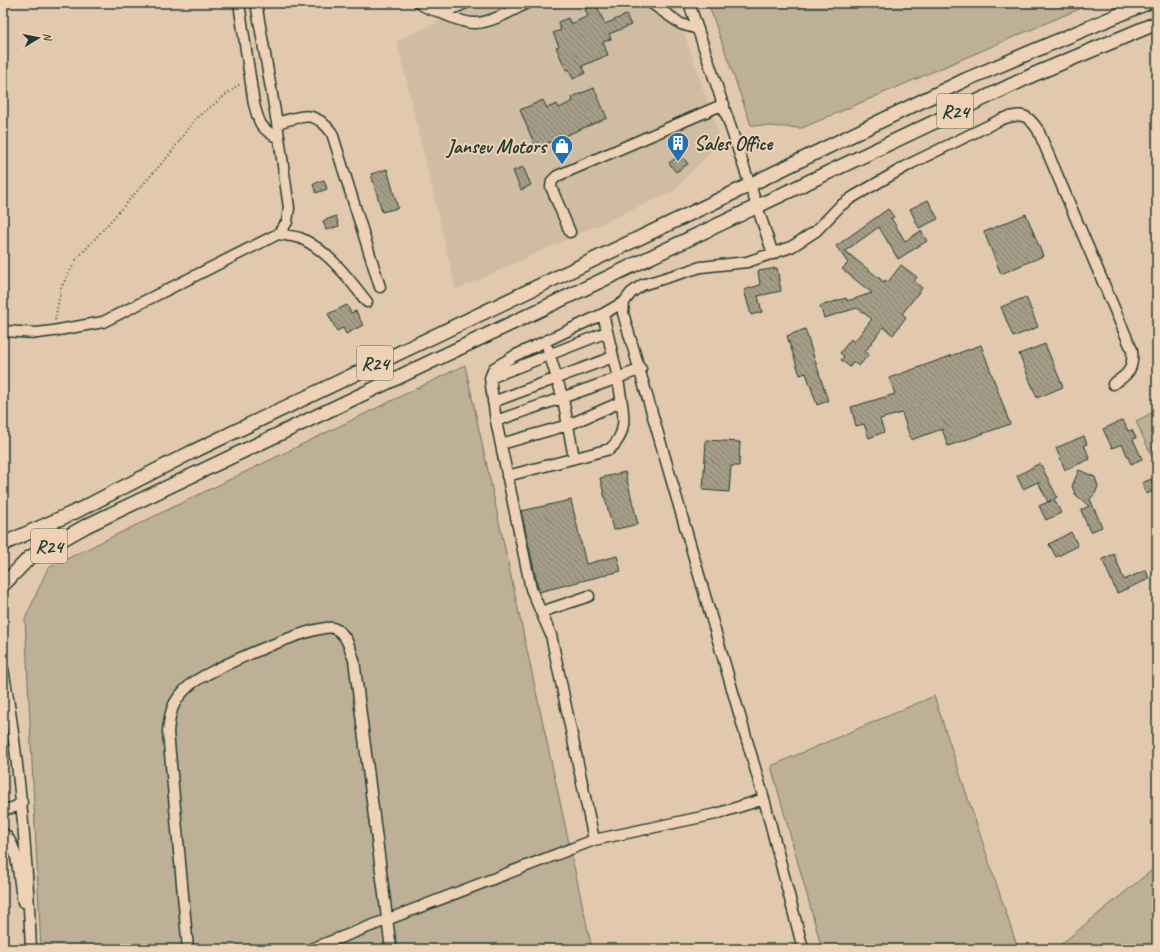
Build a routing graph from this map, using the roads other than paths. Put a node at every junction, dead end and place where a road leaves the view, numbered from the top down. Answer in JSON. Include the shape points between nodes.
{"nodes":[{"id":1,"x":239,"y":3,"type":"edge"},
{"id":2,"x":256,"y":3,"type":"edge"},
{"id":3,"x":419,"y":3,"type":"edge"},
{"id":4,"x":466,"y":3,"type":"edge"},
{"id":5,"x":527,"y":3,"type":"edge"},
{"id":6,"x":651,"y":3,"type":"edge"},
{"id":7,"x":689,"y":3,"type":"edge"},
{"id":8,"x":1147,"y":3,"type":"edge"},
{"id":9,"x":441,"y":13,"type":"junction"},
{"id":10,"x":1157,"y":23,"type":"edge"},
{"id":11,"x":698,"y":30,"type":"junction"},
{"id":12,"x":724,"y":104,"type":"junction"},
{"id":13,"x":277,"y":122,"type":"junction"},
{"id":14,"x":278,"y":138,"type":"junction"},
{"id":15,"x":749,"y":185,"type":"junction"},
{"id":16,"x":756,"y":206,"type":"junction"},
{"id":17,"x":570,"y":232,"type":"dead end"},
{"id":18,"x":278,"y":234,"type":"junction"},
{"id":19,"x":773,"y":254,"type":"junction"},
{"id":20,"x":380,"y":287,"type":"dead end"},
{"id":21,"x":367,"y":302,"type":"dead end"},
{"id":22,"x":624,"y":302,"type":"junction"},
{"id":23,"x":603,"y":314,"type":"junction"},
{"id":24,"x":3,"y":331,"type":"edge"},
{"id":25,"x":607,"y":332,"type":"junction"},
{"id":26,"x":546,"y":341,"type":"junction"},
{"id":27,"x":550,"y":355,"type":"junction"},
{"id":28,"x":613,"y":357,"type":"junction"},
{"id":29,"x":641,"y":369,"type":"junction"},
{"id":30,"x":490,"y":378,"type":"junction"},
{"id":31,"x":618,"y":378,"type":"junction"},
{"id":32,"x":558,"y":379,"type":"junction"},
{"id":33,"x":1113,"y":384,"type":"dead end"},
{"id":34,"x":563,"y":399,"type":"junction"},
{"id":35,"x":493,"y":402,"type":"junction"},
{"id":36,"x":621,"y":402,"type":"junction"},
{"id":37,"x":496,"y":421,"type":"junction"},
{"id":38,"x":568,"y":425,"type":"junction"},
{"id":39,"x":501,"y":444,"type":"junction"},
{"id":40,"x":574,"y":458,"type":"junction"},
{"id":41,"x":507,"y":476,"type":"junction"},
{"id":42,"x":3,"y":544,"type":"edge"},
{"id":43,"x":3,"y":568,"type":"edge"},
{"id":44,"x":4,"y":586,"type":"edge"},
{"id":45,"x":589,"y":596,"type":"dead end"},
{"id":46,"x":541,"y":612,"type":"junction"},
{"id":47,"x":3,"y":669,"type":"edge"},
{"id":48,"x":764,"y":799,"type":"junction"},
{"id":49,"x":22,"y":802,"type":"junction"},
{"id":50,"x":3,"y":810,"type":"edge"},
{"id":51,"x":3,"y":834,"type":"edge"},
{"id":52,"x":594,"y":840,"type":"junction"},
{"id":53,"x":387,"y":920,"type":"junction"},
{"id":54,"x":30,"y":925,"type":"junction"},
{"id":55,"x":31,"y":949,"type":"edge"},
{"id":56,"x":188,"y":949,"type":"edge"},
{"id":57,"x":311,"y":949,"type":"edge"},
{"id":58,"x":391,"y":949,"type":"edge"},
{"id":59,"x":803,"y":949,"type":"edge"}],
"edges":[{"from":1,"to":14,"type":"street","via":[[254,104],[260,126]]},
{"from":2,"to":13,"type":"street"},
{"from":3,"to":9,"type":"street"},
{"from":4,"to":9,"type":"street"},
{"from":5,"to":9,"type":"street","via":[[506,14],[476,23]]},
{"from":6,"to":11,"type":"street","via":[[681,24]]},
{"from":7,"to":11,"type":"street"},
{"from":8,"to":15,"type":"main road","number":"R24","via":[[965,80]]},
{"from":10,"to":16,"type":"main road","number":"R24","via":[[1035,74]]},
{"from":11,"to":12,"type":"street"},
{"from":12,"to":15,"type":"street"},
{"from":12,"to":17,"type":"street","via":[[557,176],[551,187]]},
{"from":13,"to":14,"type":"street"},
{"from":13,"to":20,"type":"street","via":[[311,116],[323,121],[332,133]]},
{"from":14,"to":18,"type":"street","via":[[289,208],[287,222]]},
{"from":15,"to":16,"type":"street"},
{"from":15,"to":42,"type":"main road","number":"R24","via":[[230,433],[77,511]]},
{"from":16,"to":19,"type":"street"},
{"from":16,"to":44,"type":"main road","number":"R24","via":[[86,526],[29,558]]},
{"from":18,"to":21,"type":"street","via":[[299,238],[316,248],[334,263]]},
{"from":18,"to":24,"type":"street","via":[[103,322],[36,333]]},
{"from":19,"to":22,"type":"street","via":[[747,262],[700,267],[642,285]]},
{"from":19,"to":33,"type":"street","via":[[806,239],[840,206],[912,163],[1002,119],[1023,115],[1031,119],[1038,130],[1132,350],[1131,369],[1126,376]]},
{"from":22,"to":23,"type":"street"},
{"from":22,"to":29,"type":"street","via":[[624,313]]},
{"from":23,"to":25,"type":"street"},
{"from":23,"to":26,"type":"street"},
{"from":25,"to":27,"type":"street"},
{"from":25,"to":28,"type":"street"},
{"from":26,"to":27,"type":"street"},
{"from":26,"to":30,"type":"street","via":[[494,368]]},
{"from":27,"to":30,"type":"street"},
{"from":27,"to":32,"type":"street"},
{"from":28,"to":31,"type":"street"},
{"from":28,"to":32,"type":"street"},
{"from":29,"to":31,"type":"street"},
{"from":29,"to":48,"type":"street"},
{"from":30,"to":35,"type":"street"},
{"from":31,"to":34,"type":"street"},
{"from":31,"to":36,"type":"street"},
{"from":32,"to":34,"type":"street"},
{"from":32,"to":35,"type":"street"},
{"from":34,"to":37,"type":"street"},
{"from":34,"to":38,"type":"street"},
{"from":35,"to":37,"type":"street"},
{"from":36,"to":38,"type":"street"},
{"from":36,"to":40,"type":"street","via":[[623,433],[617,443],[610,449]]},
{"from":37,"to":39,"type":"street"},
{"from":38,"to":39,"type":"street"},
{"from":38,"to":40,"type":"street"},
{"from":39,"to":41,"type":"street"},
{"from":40,"to":41,"type":"street"},
{"from":41,"to":46,"type":"street","via":[[530,589]]},
{"from":43,"to":44,"type":"main road","number":"R24"},
{"from":45,"to":46,"type":"street"},
{"from":46,"to":52,"type":"street","via":[[550,635]]},
{"from":47,"to":49,"type":"street"},
{"from":48,"to":52,"type":"street","via":[[716,814]]},
{"from":48,"to":59,"type":"street"},
{"from":49,"to":50,"type":"street"},
{"from":49,"to":54,"type":"street"},
{"from":51,"to":54,"type":"street","via":[[13,846]]},
{"from":52,"to":53,"type":"street"},
{"from":53,"to":56,"type":"street","via":[[354,660],[347,640],[341,634],[330,627],[320,628],[213,670],[191,684],[172,705],[168,732]]},
{"from":53,"to":57,"type":"street"},
{"from":53,"to":58,"type":"street"},
{"from":54,"to":55,"type":"street"}]}
